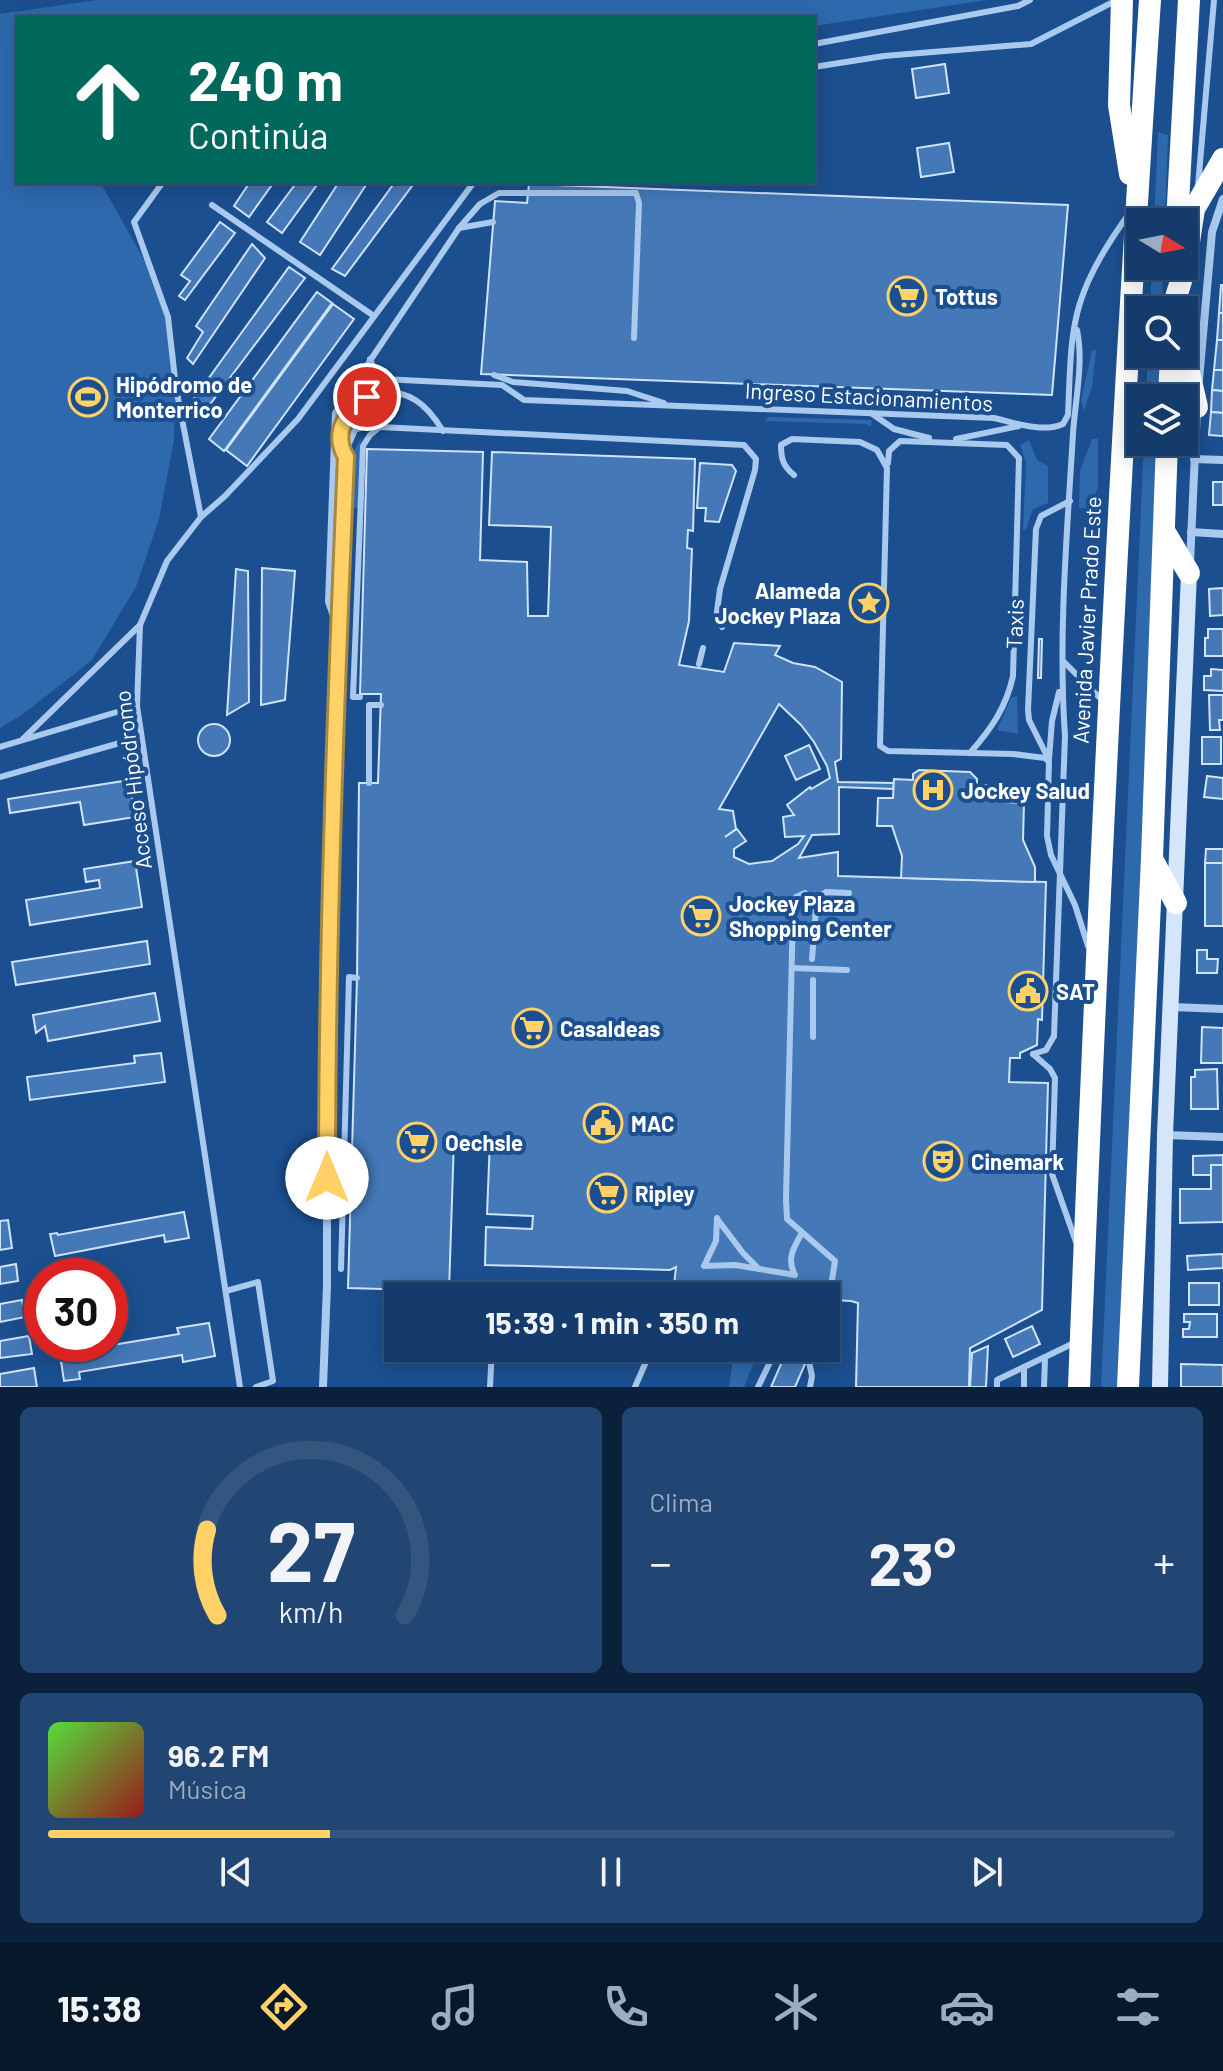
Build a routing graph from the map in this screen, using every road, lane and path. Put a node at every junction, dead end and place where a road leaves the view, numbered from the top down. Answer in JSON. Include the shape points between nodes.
{"nodes":[{"id":1,"x":1030,"y":0,"type":"edge"},
{"id":2,"x":1120,"y":0,"type":"edge"},
{"id":3,"x":1150,"y":0,"type":"edge"},
{"id":4,"x":1189,"y":0,"type":"edge"},
{"id":5,"x":1214,"y":0,"type":"edge"},
{"id":6,"x":816,"y":44,"type":"edge"},
{"id":7,"x":816,"y":67,"type":"edge"},
{"id":8,"x":1223,"y":159,"type":"edge"},
{"id":9,"x":162,"y":184,"type":"edge"},
{"id":10,"x":473,"y":184,"type":"edge"},
{"id":11,"x":1223,"y":199,"type":"edge"},
{"id":12,"x":1136,"y":203,"type":"junction"},
{"id":13,"x":212,"y":205,"type":"dead end"},
{"id":14,"x":1186,"y":208,"type":"edge"},
{"id":15,"x":1188,"y":208,"type":"edge"},
{"id":16,"x":1191,"y":208,"type":"edge"},
{"id":17,"x":493,"y":222,"type":"dead end"},
{"id":18,"x":459,"y":228,"type":"junction"},
{"id":19,"x":374,"y":316,"type":"junction"},
{"id":20,"x":1076,"y":324,"type":"junction"},
{"id":21,"x":634,"y":338,"type":"dead end"},
{"id":22,"x":371,"y":357,"type":"junction"},
{"id":23,"x":364,"y":368,"type":"junction"},
{"id":24,"x":494,"y":375,"type":"dead end"},
{"id":25,"x":375,"y":393,"type":"junction"},
{"id":26,"x":1198,"y":394,"type":"edge"},
{"id":27,"x":671,"y":405,"type":"junction"},
{"id":28,"x":871,"y":413,"type":"junction"},
{"id":29,"x":1023,"y":425,"type":"junction"},
{"id":30,"x":380,"y":427,"type":"junction"},
{"id":31,"x":443,"y":431,"type":"junction"},
{"id":32,"x":944,"y":442,"type":"junction"},
{"id":33,"x":1167,"y":456,"type":"edge"},
{"id":34,"x":1194,"y":456,"type":"edge"},
{"id":35,"x":346,"y":457,"type":"junction"},
{"id":36,"x":1194,"y":459,"type":"junction"},
{"id":37,"x":1223,"y":460,"type":"edge"},
{"id":38,"x":887,"y":468,"type":"junction"},
{"id":39,"x":794,"y":475,"type":"dead end"},
{"id":40,"x":1070,"y":501,"type":"junction"},
{"id":41,"x":201,"y":517,"type":"junction"},
{"id":42,"x":1164,"y":531,"type":"junction"},
{"id":43,"x":1191,"y":532,"type":"junction"},
{"id":44,"x":1223,"y":534,"type":"edge"},
{"id":45,"x":1189,"y":573,"type":"junction"},
{"id":46,"x":140,"y":625,"type":"junction"},
{"id":47,"x":337,"y":627,"type":"junction"},
{"id":48,"x":722,"y":627,"type":"dead end"},
{"id":49,"x":703,"y":648,"type":"dead end"},
{"id":50,"x":1063,"y":661,"type":"junction"},
{"id":51,"x":699,"y":664,"type":"dead end"},
{"id":52,"x":1061,"y":684,"type":"junction"},
{"id":53,"x":360,"y":697,"type":"dead end"},
{"id":54,"x":381,"y":705,"type":"dead end"},
{"id":55,"x":137,"y":706,"type":"junction"},
{"id":56,"x":1108,"y":706,"type":"junction"},
{"id":57,"x":141,"y":737,"type":"junction"},
{"id":58,"x":23,"y":739,"type":"junction"},
{"id":59,"x":0,"y":747,"type":"edge"},
{"id":60,"x":970,"y":753,"type":"junction"},
{"id":61,"x":1049,"y":762,"type":"junction"},
{"id":62,"x":0,"y":777,"type":"edge"},
{"id":63,"x":369,"y":783,"type":"dead end"},
{"id":64,"x":1152,"y":858,"type":"junction"},
{"id":65,"x":805,"y":893,"type":"dead end"},
{"id":66,"x":849,"y":893,"type":"dead end"},
{"id":67,"x":1176,"y":903,"type":"junction"},
{"id":68,"x":812,"y":959,"type":"dead end"},
{"id":69,"x":1095,"y":966,"type":"junction"},
{"id":70,"x":792,"y":968,"type":"junction"},
{"id":71,"x":847,"y":970,"type":"dead end"},
{"id":72,"x":357,"y":978,"type":"dead end"},
{"id":73,"x":813,"y":980,"type":"dead end"},
{"id":74,"x":1172,"y":1007,"type":"junction"},
{"id":75,"x":1223,"y":1009,"type":"edge"},
{"id":76,"x":813,"y":1037,"type":"dead end"},
{"id":77,"x":1165,"y":1135,"type":"junction"},
{"id":78,"x":1223,"y":1137,"type":"edge"},
{"id":79,"x":802,"y":1233,"type":"junction"},
{"id":80,"x":327,"y":1268,"type":"junction"},
{"id":81,"x":759,"y":1269,"type":"junction"},
{"id":82,"x":1083,"y":1269,"type":"junction"},
{"id":83,"x":832,"y":1282,"type":"edge"},
{"id":84,"x":226,"y":1291,"type":"junction"},
{"id":85,"x":1081,"y":1340,"type":"junction"},
{"id":86,"x":1045,"y":1358,"type":"junction"},
{"id":87,"x":491,"y":1362,"type":"edge"},
{"id":88,"x":646,"y":1362,"type":"edge"},
{"id":89,"x":770,"y":1362,"type":"edge"},
{"id":90,"x":809,"y":1362,"type":"dead end"},
{"id":91,"x":1024,"y":1367,"type":"junction"},
{"id":92,"x":1130,"y":1377,"type":"edge"},
{"id":93,"x":240,"y":1387,"type":"edge"},
{"id":94,"x":256,"y":1387,"type":"edge"},
{"id":95,"x":323,"y":1387,"type":"edge"},
{"id":96,"x":490,"y":1387,"type":"edge"},
{"id":97,"x":635,"y":1387,"type":"edge"},
{"id":98,"x":758,"y":1387,"type":"edge"},
{"id":99,"x":810,"y":1387,"type":"edge"},
{"id":100,"x":997,"y":1387,"type":"edge"},
{"id":101,"x":1024,"y":1387,"type":"edge"},
{"id":102,"x":1044,"y":1387,"type":"edge"},
{"id":103,"x":1079,"y":1387,"type":"edge"},
{"id":104,"x":1160,"y":1387,"type":"edge"}],
"edges":[{"from":1,"to":6,"type":"lane"},
{"from":2,"to":7,"type":"lane","via":[[1031,44]]},
{"from":2,"to":12,"type":"highway","via":[[1119,105]]},
{"from":3,"to":12,"type":"highway","name":"Avenida Javier Prado Este"},
{"from":4,"to":14,"type":"highway"},
{"from":5,"to":15,"type":"lane","via":[[1203,149]]},
{"from":8,"to":16,"type":"highway"},
{"from":9,"to":41,"type":"lane","via":[[134,222],[168,317]]},
{"from":10,"to":19,"type":"lane","name":"Acceso Hipódromo"},
{"from":11,"to":26,"type":"street","via":[[1209,255]]},
{"from":12,"to":20,"type":"lane","via":[[1092,273]]},
{"from":12,"to":56,"type":"highway","name":"Avenida Javier Prado Este"},
{"from":13,"to":19,"type":"lane"},
{"from":17,"to":18,"type":"lane"},
{"from":18,"to":21,"type":"lane","via":[[480,204],[499,193],[636,193]]},
{"from":18,"to":22,"type":"lane"},
{"from":19,"to":41,"type":"lane","name":"Acceso Hipódromo","via":[[298,419]]},
{"from":20,"to":29,"type":"lane","name":"Ingreso Estacionamientos","via":[[1068,415],[1056,427]]},
{"from":20,"to":40,"type":"lane","via":[[1081,346]]},
{"from":22,"to":23,"type":"lane"},
{"from":22,"to":27,"type":"lane","name":"Ingreso Estacionamientos","via":[[383,379],[502,385],[524,400]]},
{"from":23,"to":25,"type":"lane","via":[[367,386]]},
{"from":23,"to":47,"type":"lane","via":[[335,413],[328,602]]},
{"from":24,"to":27,"type":"lane","via":[[513,382],[627,391]]},
{"from":25,"to":31,"type":"lane","via":[[391,391],[415,399],[430,410]]},
{"from":25,"to":35,"type":"lane","via":[[355,405],[342,422],[340,449]]},
{"from":27,"to":28,"type":"lane","name":"Ingreso Estacionamientos"},
{"from":28,"to":29,"type":"lane","name":"Ingreso Estacionamientos","via":[[994,418]]},
{"from":28,"to":32,"type":"lane","via":[[894,429]]},
{"from":29,"to":32,"type":"lane"},
{"from":30,"to":31,"type":"lane"},
{"from":30,"to":35,"type":"lane","via":[[355,430]]},
{"from":30,"to":53,"type":"lane","via":[[363,446],[353,697]]},
{"from":31,"to":48,"type":"lane","via":[[750,449],[755,470],[720,589],[716,619]]},
{"from":32,"to":38,"type":"lane","via":[[900,441],[889,451]]},
{"from":32,"to":60,"type":"lane","via":[[1007,445],[1019,458],[1013,676],[992,728]]},
{"from":33,"to":42,"type":"highway"},
{"from":34,"to":36,"type":"street"},
{"from":35,"to":47,"type":"lane"},
{"from":36,"to":37,"type":"street"},
{"from":36,"to":43,"type":"street"},
{"from":38,"to":39,"type":"lane","via":[[871,445],[792,439],[781,445],[781,456]]},
{"from":38,"to":60,"type":"lane","via":[[878,741],[888,751]]},
{"from":40,"to":50,"type":"lane"},
{"from":40,"to":61,"type":"lane","name":"Taxis","via":[[1041,516],[1036,529],[1028,710]]},
{"from":41,"to":46,"type":"lane","name":"Acceso Hipódromo","via":[[167,561]]},
{"from":42,"to":45,"type":"highway"},
{"from":42,"to":64,"type":"highway"},
{"from":43,"to":44,"type":"street"},
{"from":43,"to":45,"type":"street"},
{"from":45,"to":67,"type":"main road"},
{"from":46,"to":55,"type":"lane","name":"Acceso Hipódromo"},
{"from":46,"to":58,"type":"lane"},
{"from":47,"to":80,"type":"street"},
{"from":49,"to":51,"type":"lane"},
{"from":50,"to":52,"type":"lane"},
{"from":50,"to":56,"type":"lane"},
{"from":52,"to":61,"type":"lane"},
{"from":52,"to":82,"type":"lane","bridge":true,"via":[[1065,736],[1054,1036],[1046,1050],[1033,1054],[1055,1078],[1052,1174]]},
{"from":54,"to":63,"type":"lane","via":[[369,705]]},
{"from":55,"to":57,"type":"lane","name":"Acceso Hipódromo"},
{"from":55,"to":58,"type":"lane"},
{"from":56,"to":69,"type":"highway","name":"Avenida Javier Prado Este"},
{"from":57,"to":62,"type":"lane"},
{"from":57,"to":84,"type":"lane","name":"Acceso Hipódromo"},
{"from":58,"to":59,"type":"lane"},
{"from":60,"to":61,"type":"lane","via":[[1041,756]]},
{"from":61,"to":69,"type":"lane","via":[[1051,855]]},
{"from":64,"to":67,"type":"highway"},
{"from":64,"to":92,"type":"highway"},
{"from":65,"to":70,"type":"lane","via":[[796,897],[793,911]]},
{"from":66,"to":68,"type":"lane","via":[[817,897]]},
{"from":67,"to":74,"type":"main road"},
{"from":69,"to":82,"type":"highway","name":"Avenida Javier Prado Este"},
{"from":70,"to":71,"type":"lane"},
{"from":70,"to":79,"type":"lane","via":[[786,1199],[787,1219]]},
{"from":72,"to":80,"type":"lane","via":[[349,977],[344,1269]]},
{"from":73,"to":76,"type":"lane"},
{"from":74,"to":75,"type":"street"},
{"from":74,"to":77,"type":"main road"},
{"from":77,"to":78,"type":"street"},
{"from":77,"to":104,"type":"main road"},
{"from":79,"to":81,"type":"lane","via":[[791,1253],[795,1275]]},
{"from":79,"to":83,"type":"lane","via":[[835,1261]]},
{"from":80,"to":95,"type":"street"},
{"from":81,"to":81,"type":"lane","via":[[743,1253],[716,1217],[716,1241],[704,1266]]},
{"from":82,"to":85,"type":"highway","name":"Avenida Javier Prado Este"},
{"from":84,"to":93,"type":"lane","name":"Acceso Hipódromo"},
{"from":84,"to":94,"type":"lane","via":[[258,1282],[273,1381]]},
{"from":85,"to":86,"type":"lane"},
{"from":85,"to":103,"type":"highway","name":"Avenida Javier Prado Este"},
{"from":86,"to":91,"type":"lane"},
{"from":86,"to":102,"type":"lane"},
{"from":87,"to":96,"type":"lane"},
{"from":88,"to":97,"type":"lane"},
{"from":89,"to":98,"type":"lane"},
{"from":90,"to":99,"type":"lane"},
{"from":91,"to":100,"type":"lane","via":[[997,1380]]},
{"from":91,"to":101,"type":"lane"}]}
